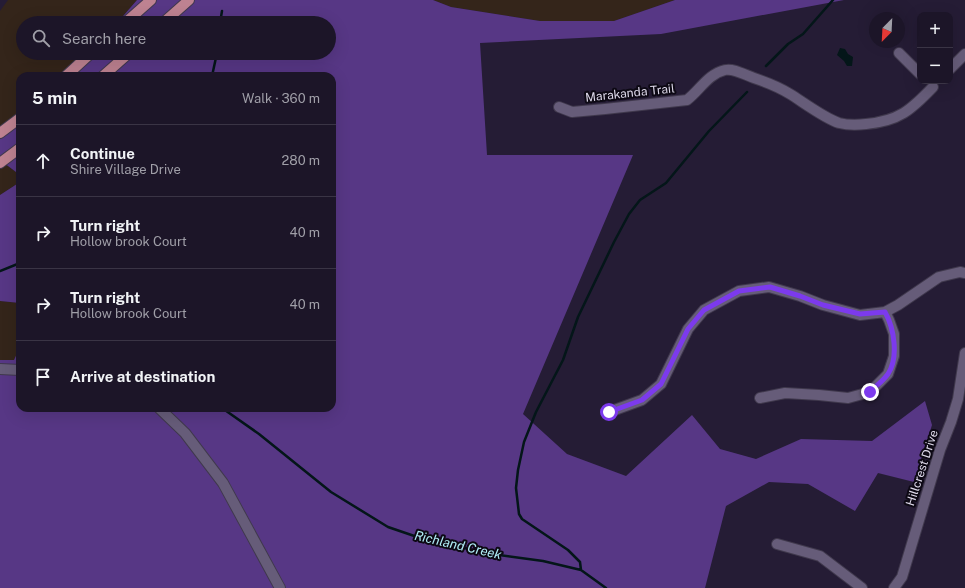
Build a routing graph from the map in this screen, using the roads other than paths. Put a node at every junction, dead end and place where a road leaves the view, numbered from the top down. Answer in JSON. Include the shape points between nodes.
{"nodes":[{"id":1,"x":151,"y":0,"type":"edge"},
{"id":2,"x":189,"y":0,"type":"edge"},
{"id":3,"x":133,"y":16,"type":"edge"},
{"id":4,"x":171,"y":16,"type":"edge"},
{"id":5,"x":899,"y":54,"type":"dead end"},
{"id":6,"x":965,"y":54,"type":"edge"},
{"id":7,"x":83,"y":60,"type":"edge"},
{"id":8,"x":121,"y":60,"type":"edge"},
{"id":9,"x":953,"y":66,"type":"edge"},
{"id":10,"x":917,"y":71,"type":"edge"},
{"id":11,"x":70,"y":72,"type":"edge"},
{"id":12,"x":108,"y":72,"type":"edge"},
{"id":13,"x":932,"y":84,"type":"edge"},
{"id":14,"x":559,"y":107,"type":"dead end"},
{"id":15,"x":16,"y":121,"type":"edge"},
{"id":16,"x":0,"y":133,"type":"edge"},
{"id":17,"x":16,"y":151,"type":"edge"},
{"id":18,"x":0,"y":163,"type":"edge"},
{"id":19,"x":965,"y":273,"type":"edge"},
{"id":20,"x":885,"y":312,"type":"junction"},
{"id":21,"x":965,"y":353,"type":"edge"},
{"id":22,"x":0,"y":369,"type":"edge"},
{"id":23,"x":16,"y":370,"type":"edge"},
{"id":24,"x":760,"y":398,"type":"dead end"},
{"id":25,"x":163,"y":412,"type":"edge"},
{"id":26,"x":609,"y":412,"type":"dead end"},
{"id":27,"x":777,"y":544,"type":"dead end"},
{"id":28,"x":280,"y":588,"type":"edge"},
{"id":29,"x":862,"y":588,"type":"edge"},
{"id":30,"x":894,"y":588,"type":"edge"}],
"edges":[{"from":1,"to":3,"type":"main road"},
{"from":2,"to":4,"type":"main road"},
{"from":5,"to":10,"type":"street"},
{"from":6,"to":9,"type":"street"},
{"from":7,"to":11,"type":"main road"},
{"from":8,"to":12,"type":"main road"},
{"from":13,"to":14,"type":"street","name":"Marakanda Trail","via":[[923,97],[899,116],[883,122],[860,125],[840,123],[788,93],[727,70],[718,72],[707,80],[687,100],[572,112]]},
{"from":15,"to":16,"type":"main road"},
{"from":17,"to":18,"type":"main road"},
{"from":19,"to":20,"type":"street","via":[[939,277]]},
{"from":20,"to":24,"type":"street","via":[[894,334],[894,356],[888,374],[870,392],[848,398],[785,393]]},
{"from":20,"to":26,"type":"street","via":[[860,314],[823,305],[770,287],[739,291],[704,310],[688,329],[661,384],[642,400]]},
{"from":21,"to":30,"type":"street","name":"Hillcrest Drive","via":[[958,399],[902,577]]},
{"from":22,"to":23,"type":"street"},
{"from":25,"to":28,"type":"street","via":[[185,433],[223,483]]},
{"from":27,"to":29,"type":"street","via":[[820,556]]}]}
